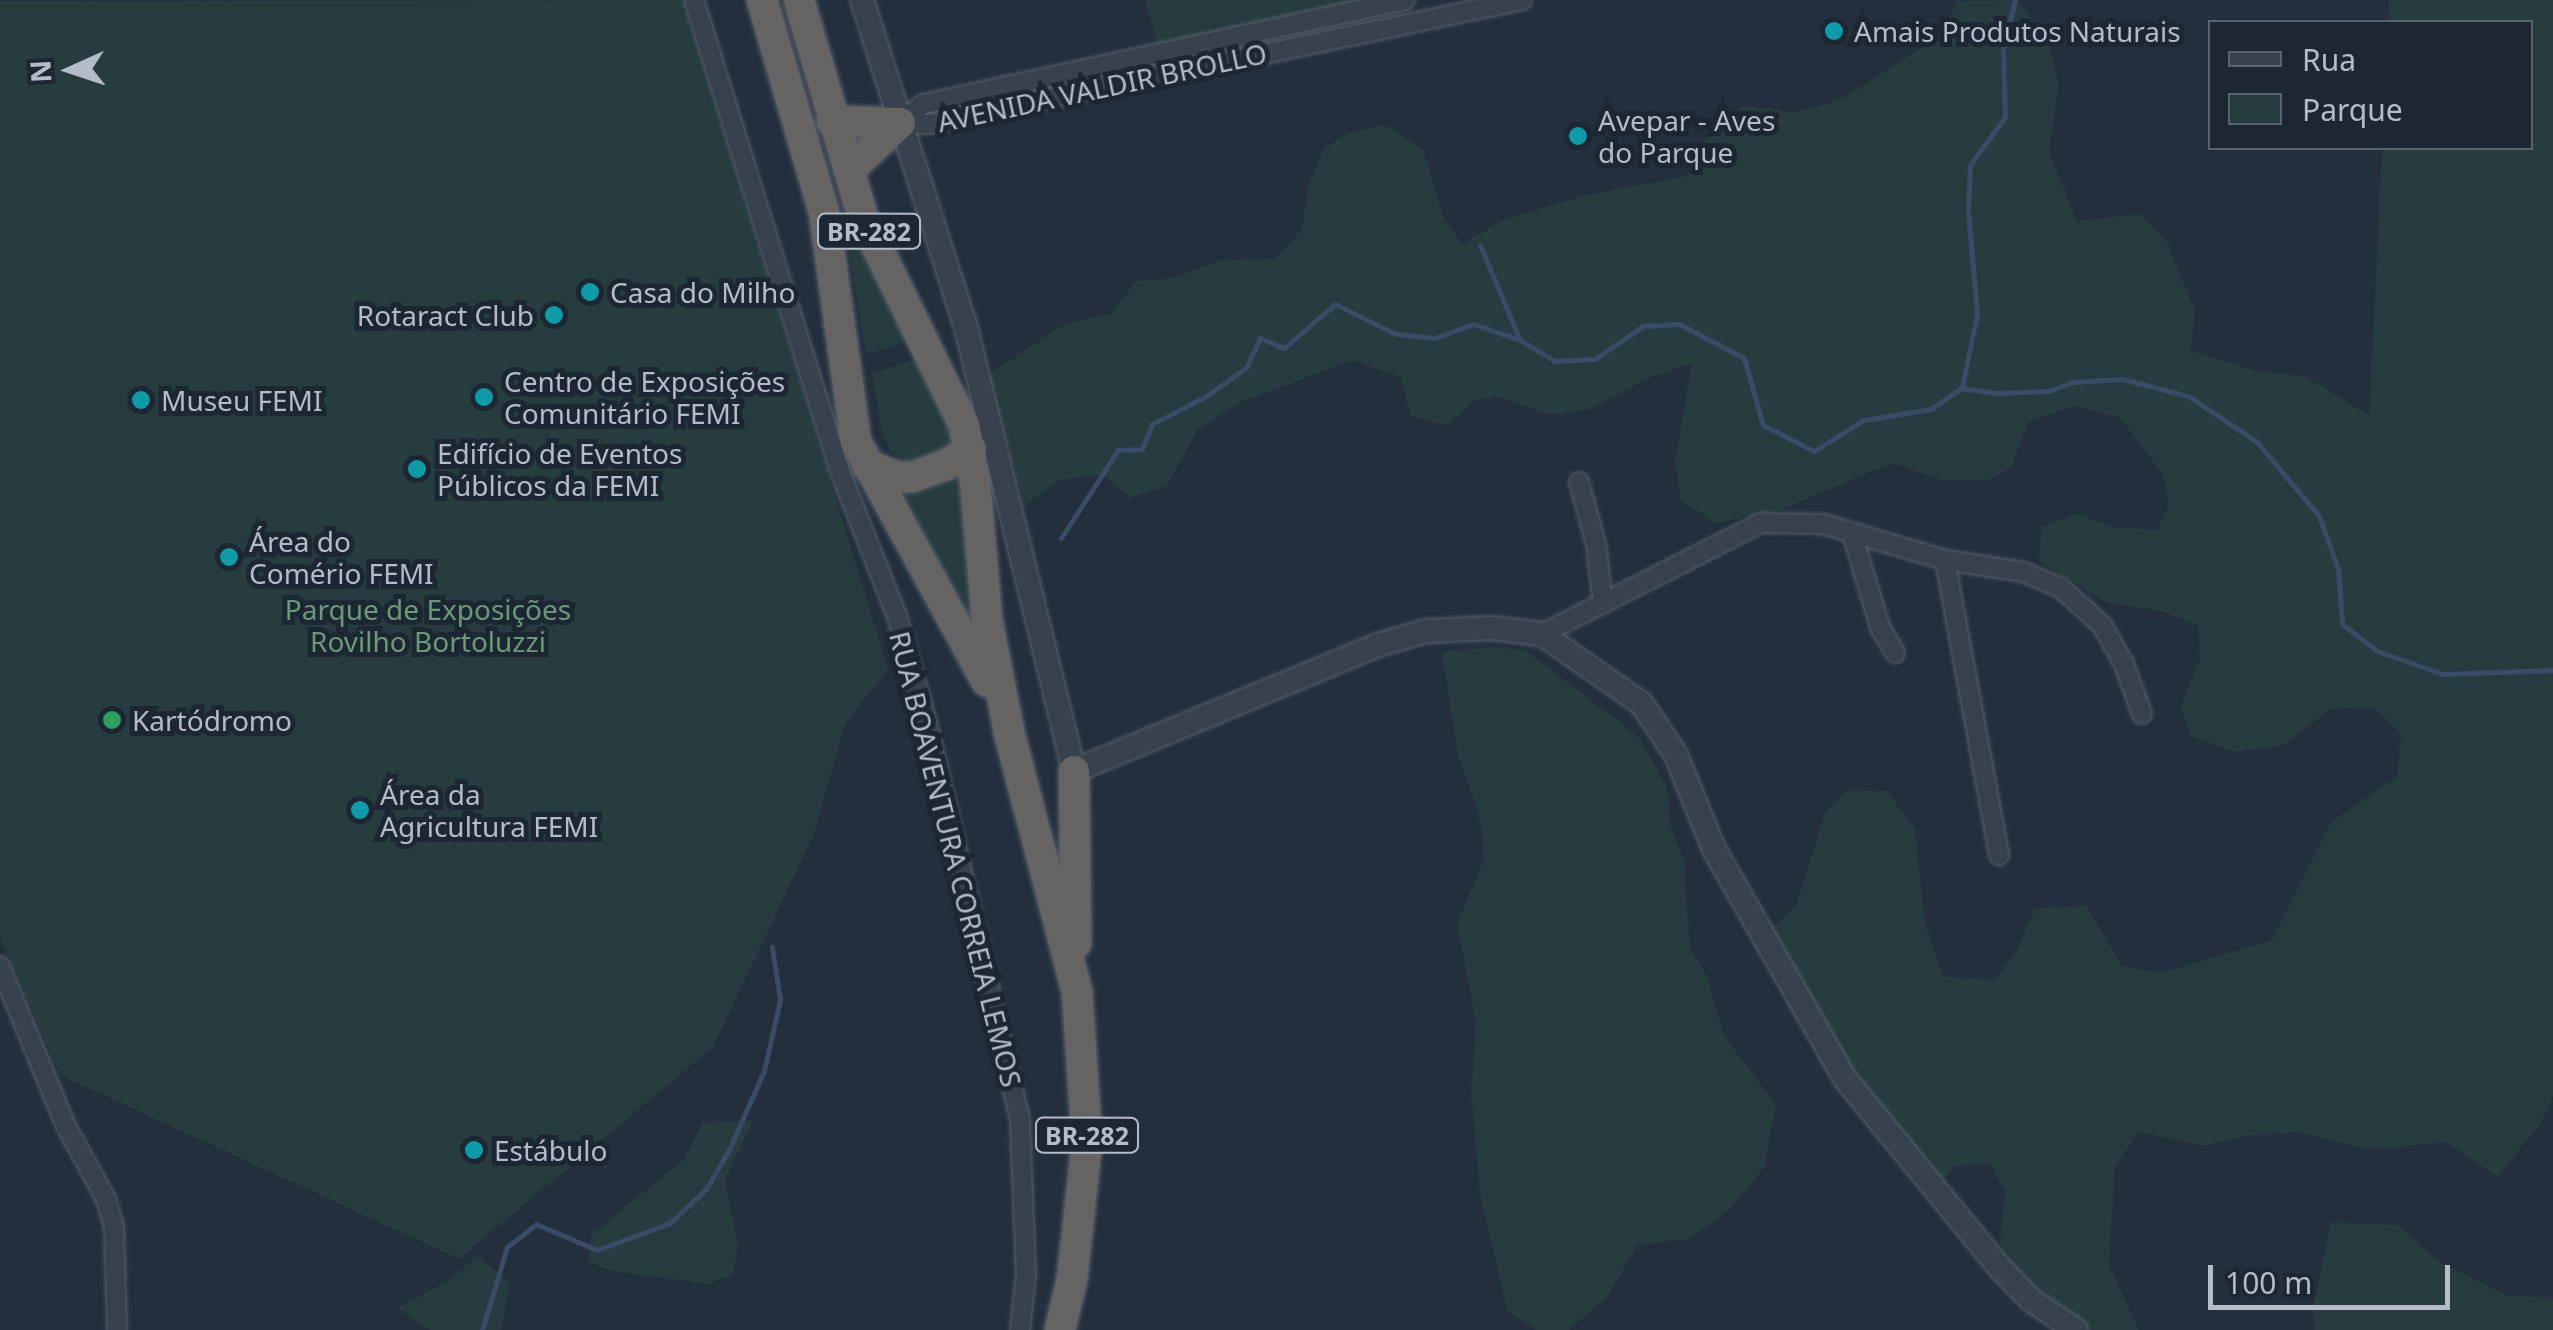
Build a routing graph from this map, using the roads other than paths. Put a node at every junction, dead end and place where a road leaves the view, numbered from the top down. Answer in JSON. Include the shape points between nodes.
{"nodes":[{"id":1,"x":694,"y":0,"type":"edge"},
{"id":2,"x":762,"y":0,"type":"edge"},
{"id":3,"x":799,"y":0,"type":"edge"},
{"id":4,"x":862,"y":0,"type":"edge"},
{"id":5,"x":1405,"y":0,"type":"edge"},
{"id":6,"x":1522,"y":0,"type":"edge"},
{"id":7,"x":832,"y":122,"type":"junction"},
{"id":8,"x":900,"y":123,"type":"junction"},
{"id":9,"x":848,"y":170,"type":"junction"},
{"id":10,"x":970,"y":450,"type":"junction"},
{"id":11,"x":867,"y":465,"type":"junction"},
{"id":12,"x":1579,"y":482,"type":"dead end"},
{"id":13,"x":1852,"y":534,"type":"junction"},
{"id":14,"x":1945,"y":560,"type":"junction"},
{"id":15,"x":1603,"y":604,"type":"junction"},
{"id":16,"x":1542,"y":634,"type":"junction"},
{"id":17,"x":1895,"y":653,"type":"dead end"},
{"id":18,"x":2142,"y":714,"type":"dead end"},
{"id":19,"x":1010,"y":736,"type":"junction"},
{"id":20,"x":1074,"y":771,"type":"junction"},
{"id":21,"x":1999,"y":855,"type":"dead end"},
{"id":22,"x":0,"y":966,"type":"edge"},
{"id":23,"x":1077,"y":990,"type":"junction"},
{"id":24,"x":117,"y":1330,"type":"edge"},
{"id":25,"x":1020,"y":1330,"type":"edge"},
{"id":26,"x":1060,"y":1330,"type":"edge"},
{"id":27,"x":2076,"y":1330,"type":"edge"}],
"edges":[{"from":1,"to":25,"type":"street","name":"RUA BOAVENTURA CORREIA LEMOS","via":[[839,469],[897,616],[926,723],[1020,1119],[1026,1276]]},
{"from":2,"to":11,"type":"highway","number":"BR-282","via":[[824,212],[849,408]]},
{"from":3,"to":7,"type":"highway","number":"BR-282"},
{"from":4,"to":8,"type":"street"},
{"from":5,"to":8,"type":"street","name":"AVENIDA VALDIR BROLLO","via":[[922,104]]},
{"from":6,"to":8,"type":"street","name":"AVENIDA VALDIR BROLLO","via":[[929,124]]},
{"from":7,"to":8,"type":"highway"},
{"from":7,"to":9,"type":"highway","number":"BR-282"},
{"from":8,"to":9,"type":"highway"},
{"from":8,"to":20,"type":"street","via":[[967,332]]},
{"from":9,"to":10,"type":"highway","number":"BR-282","via":[[869,230],[952,394]]},
{"from":10,"to":11,"type":"highway","via":[[912,477]]},
{"from":10,"to":19,"type":"highway","number":"BR-282","via":[[987,619]]},
{"from":11,"to":19,"type":"highway","number":"BR-282","via":[[975,654]]},
{"from":12,"to":15,"type":"street"},
{"from":13,"to":14,"type":"street"},
{"from":13,"to":15,"type":"street","via":[[1823,524],[1761,523]]},
{"from":13,"to":17,"type":"street","via":[[1880,627]]},
{"from":14,"to":18,"type":"street","via":[[2023,572],[2060,588],[2102,625]]},
{"from":14,"to":21,"type":"street"},
{"from":15,"to":16,"type":"street"},
{"from":16,"to":20,"type":"street","via":[[1427,631],[1381,644]]},
{"from":16,"to":27,"type":"street","via":[[1642,704],[1676,755],[1714,849],[1846,1080],[1999,1267]]},
{"from":19,"to":23,"type":"highway","number":"BR-282"},
{"from":20,"to":23,"type":"highway"},
{"from":22,"to":24,"type":"street","via":[[66,1126],[106,1199],[114,1227]]},
{"from":23,"to":26,"type":"highway","number":"BR-282","via":[[1087,1142]]}]}
